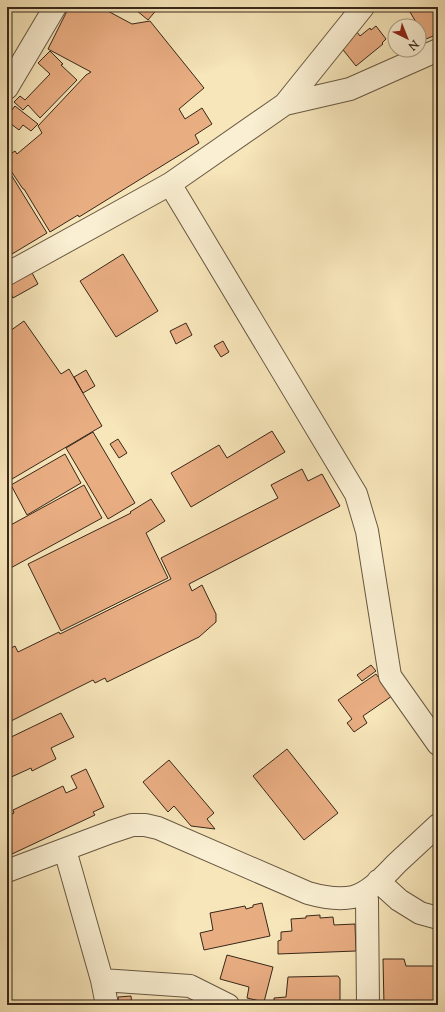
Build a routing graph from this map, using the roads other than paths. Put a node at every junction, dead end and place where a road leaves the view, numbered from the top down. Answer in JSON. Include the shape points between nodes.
{"nodes":[{"id":1,"x":55,"y":7,"type":"edge"},
{"id":2,"x":364,"y":7,"type":"edge"},
{"id":3,"x":438,"y":50,"type":"edge"},
{"id":4,"x":10,"y":81,"type":"edge"},
{"id":5,"x":285,"y":104,"type":"junction"},
{"id":6,"x":170,"y":184,"type":"junction"},
{"id":7,"x":7,"y":274,"type":"edge"},
{"id":8,"x":438,"y":744,"type":"edge"},
{"id":9,"x":438,"y":825,"type":"edge"},
{"id":10,"x":65,"y":850,"type":"junction"},
{"id":11,"x":7,"y":871,"type":"edge"},
{"id":12,"x":371,"y":886,"type":"junction"},
{"id":13,"x":438,"y":918,"type":"edge"},
{"id":14,"x":102,"y":980,"type":"junction"},
{"id":15,"x":107,"y":1005,"type":"edge"},
{"id":16,"x":228,"y":1005,"type":"edge"},
{"id":17,"x":368,"y":1005,"type":"edge"}],
"edges":[{"from":1,"to":4,"type":"street"},
{"from":2,"to":5,"type":"street"},
{"from":3,"to":5,"type":"street","via":[[350,89]]},
{"from":5,"to":6,"type":"street"},
{"from":6,"to":7,"type":"street"},
{"from":6,"to":8,"type":"street","via":[[356,494],[367,531],[390,676]]},
{"from":9,"to":12,"type":"street"},
{"from":10,"to":11,"type":"street"},
{"from":10,"to":12,"type":"street","via":[[125,827],[145,825],[158,828],[322,897],[354,896]]},
{"from":10,"to":14,"type":"street"},
{"from":12,"to":13,"type":"street","via":[[420,913]]},
{"from":12,"to":17,"type":"street","via":[[367,900]]},
{"from":14,"to":15,"type":"street"},
{"from":14,"to":16,"type":"street","via":[[190,986]]}]}
